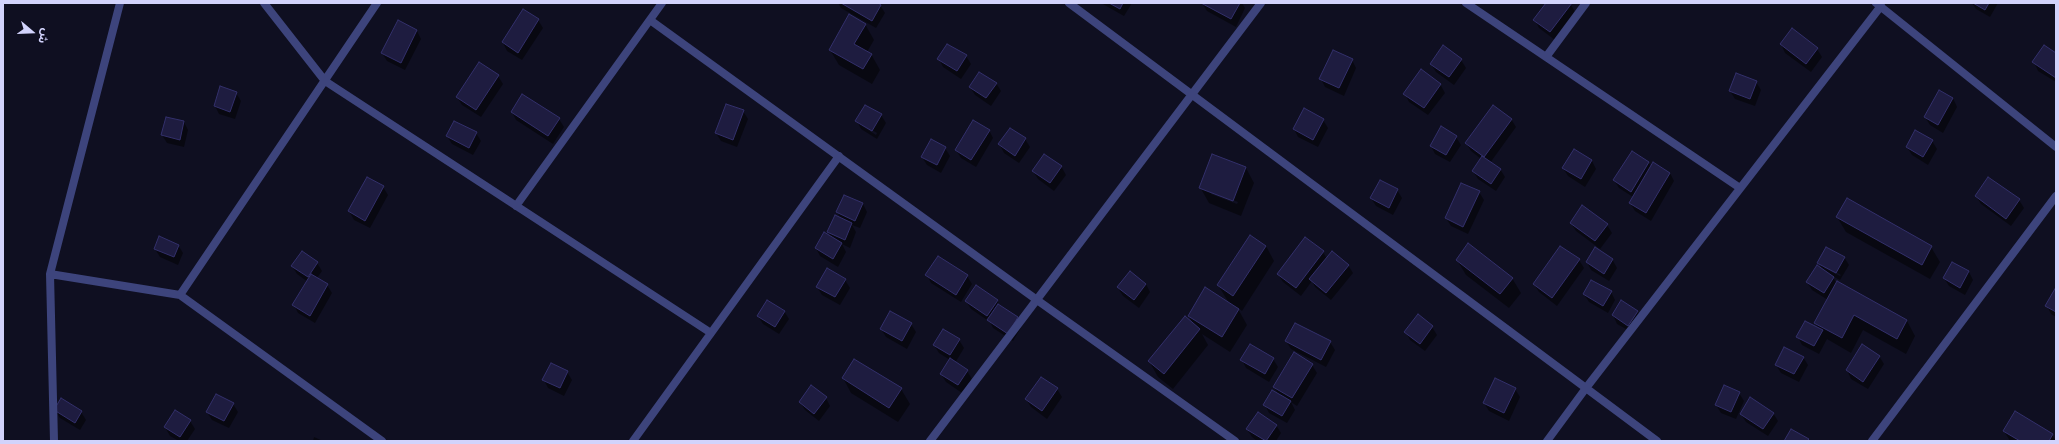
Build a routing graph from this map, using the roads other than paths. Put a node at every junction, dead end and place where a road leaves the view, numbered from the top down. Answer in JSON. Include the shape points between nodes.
{"nodes":[{"id":1,"x":120,"y":3,"type":"edge"},
{"id":2,"x":264,"y":3,"type":"edge"},
{"id":3,"x":377,"y":3,"type":"edge"},
{"id":4,"x":662,"y":3,"type":"edge"},
{"id":5,"x":1069,"y":3,"type":"edge"},
{"id":6,"x":1261,"y":3,"type":"edge"},
{"id":7,"x":1466,"y":3,"type":"edge"},
{"id":8,"x":1586,"y":3,"type":"edge"},
{"id":9,"x":1878,"y":5,"type":"edge"},
{"id":10,"x":650,"y":20,"type":"junction"},
{"id":11,"x":1546,"y":57,"type":"junction"},
{"id":12,"x":325,"y":81,"type":"junction"},
{"id":13,"x":1192,"y":95,"type":"junction"},
{"id":14,"x":2056,"y":146,"type":"edge"},
{"id":15,"x":839,"y":156,"type":"junction"},
{"id":16,"x":1740,"y":188,"type":"junction"},
{"id":17,"x":2056,"y":196,"type":"edge"},
{"id":18,"x":516,"y":206,"type":"junction"},
{"id":19,"x":50,"y":274,"type":"junction"},
{"id":20,"x":180,"y":295,"type":"junction"},
{"id":21,"x":1037,"y":300,"type":"junction"},
{"id":22,"x":711,"y":332,"type":"junction"},
{"id":23,"x":1586,"y":388,"type":"junction"},
{"id":24,"x":1233,"y":440,"type":"edge"},
{"id":25,"x":54,"y":441,"type":"edge"},
{"id":26,"x":382,"y":441,"type":"edge"},
{"id":27,"x":633,"y":441,"type":"edge"},
{"id":28,"x":930,"y":441,"type":"edge"},
{"id":29,"x":1547,"y":441,"type":"edge"},
{"id":30,"x":1657,"y":441,"type":"edge"},
{"id":31,"x":1872,"y":441,"type":"edge"}],
"edges":[{"from":1,"to":19,"type":"street"},
{"from":2,"to":12,"type":"street"},
{"from":3,"to":12,"type":"street"},
{"from":4,"to":10,"type":"street"},
{"from":5,"to":13,"type":"street"},
{"from":6,"to":13,"type":"street"},
{"from":7,"to":11,"type":"street"},
{"from":8,"to":11,"type":"street"},
{"from":9,"to":14,"type":"street"},
{"from":9,"to":16,"type":"street"},
{"from":10,"to":15,"type":"street"},
{"from":10,"to":18,"type":"street"},
{"from":11,"to":16,"type":"street"},
{"from":12,"to":18,"type":"street"},
{"from":12,"to":20,"type":"street"},
{"from":13,"to":21,"type":"street"},
{"from":13,"to":23,"type":"street"},
{"from":15,"to":21,"type":"street"},
{"from":15,"to":22,"type":"street"},
{"from":16,"to":23,"type":"street"},
{"from":17,"to":31,"type":"street"},
{"from":18,"to":22,"type":"street"},
{"from":19,"to":20,"type":"street"},
{"from":19,"to":25,"type":"street"},
{"from":20,"to":26,"type":"street"},
{"from":21,"to":24,"type":"street"},
{"from":21,"to":28,"type":"street"},
{"from":22,"to":27,"type":"street"},
{"from":23,"to":29,"type":"street"},
{"from":23,"to":30,"type":"street"}]}
